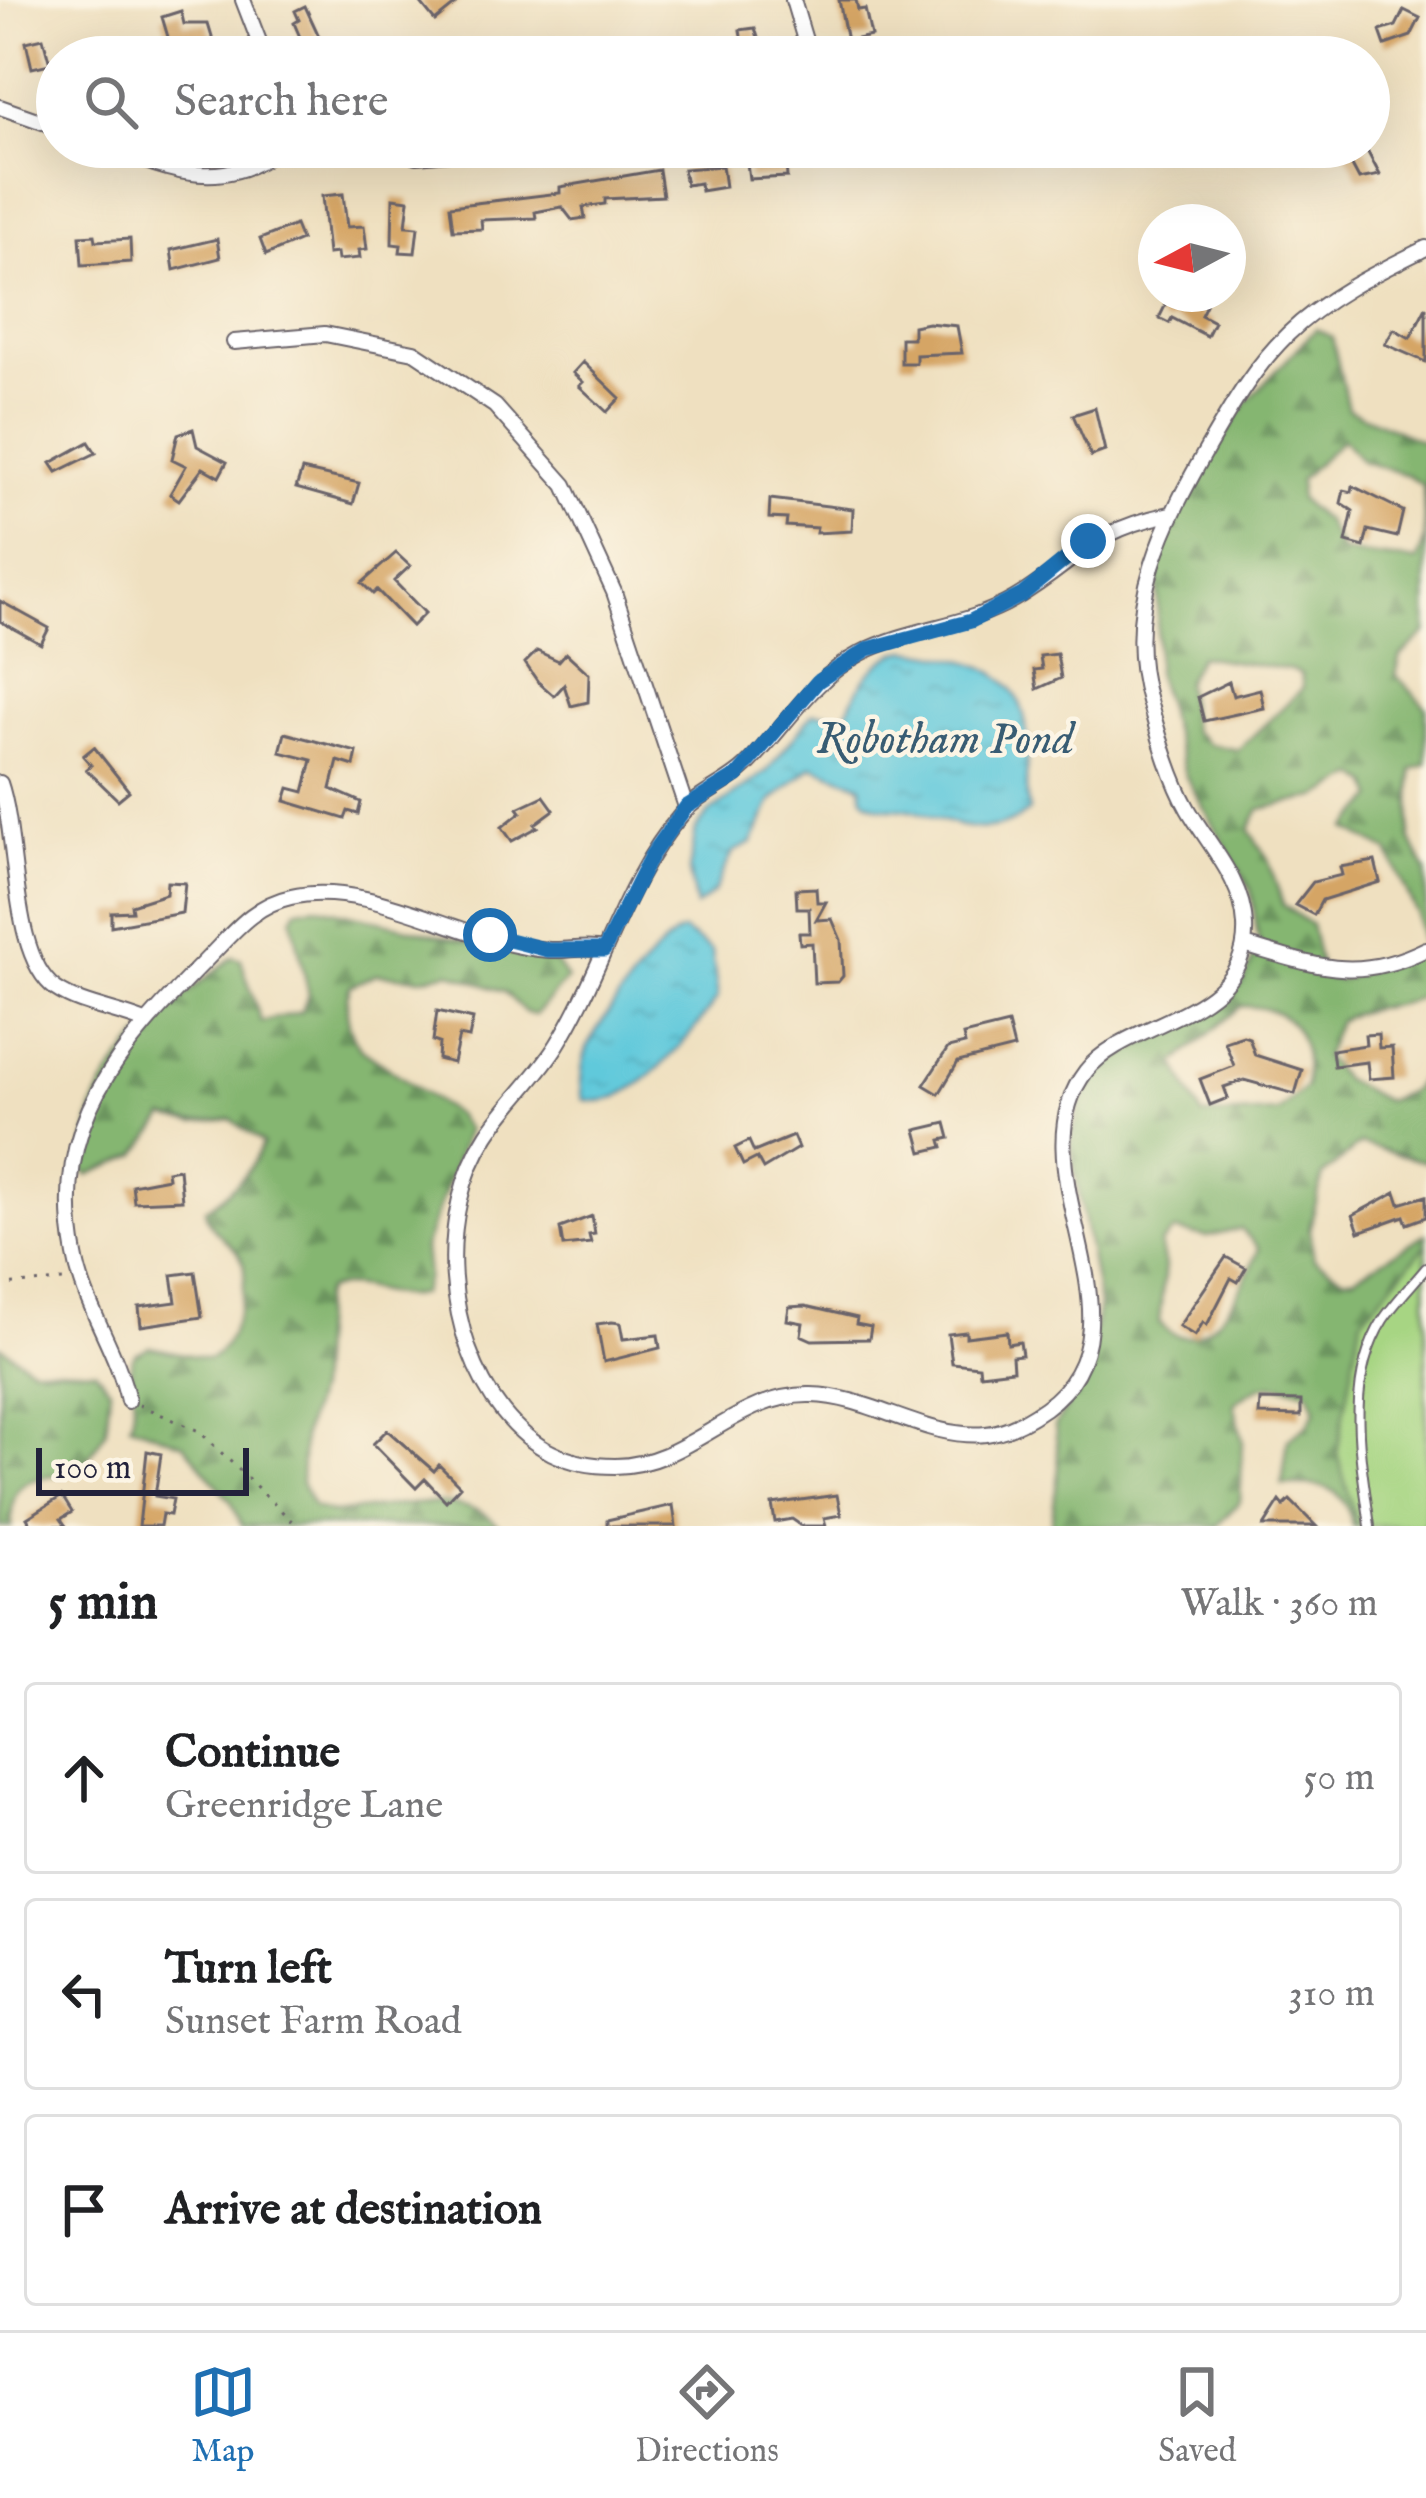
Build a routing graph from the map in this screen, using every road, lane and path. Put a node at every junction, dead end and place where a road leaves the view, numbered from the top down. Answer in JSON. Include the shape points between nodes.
{"nodes":[{"id":1,"x":243,"y":0,"type":"edge"},
{"id":2,"x":793,"y":0,"type":"edge"},
{"id":3,"x":258,"y":36,"type":"edge"},
{"id":4,"x":804,"y":36,"type":"edge"},
{"id":5,"x":0,"y":107,"type":"edge"},
{"id":6,"x":36,"y":120,"type":"edge"},
{"id":7,"x":176,"y":168,"type":"edge"},
{"id":8,"x":244,"y":168,"type":"edge"},
{"id":9,"x":1426,"y":248,"type":"edge"},
{"id":10,"x":234,"y":342,"type":"dead end"},
{"id":11,"x":1170,"y":514,"type":"junction"},
{"id":12,"x":0,"y":783,"type":"edge"},
{"id":13,"x":686,"y":807,"type":"junction"},
{"id":14,"x":1244,"y":945,"type":"junction"},
{"id":15,"x":1426,"y":949,"type":"edge"},
{"id":16,"x":604,"y":950,"type":"junction"},
{"id":17,"x":145,"y":1022,"type":"junction"},
{"id":18,"x":1426,"y":1268,"type":"edge"},
{"id":19,"x":84,"y":1282,"type":"junction"},
{"id":20,"x":0,"y":1285,"type":"edge"},
{"id":21,"x":128,"y":1401,"type":"joint"},
{"id":22,"x":297,"y":1526,"type":"edge"},
{"id":23,"x":1370,"y":1526,"type":"edge"}],
"edges":[{"from":1,"to":3,"type":"street"},
{"from":2,"to":4,"type":"street"},
{"from":5,"to":6,"type":"street"},
{"from":7,"to":8,"type":"street","via":[[204,177]]},
{"from":9,"to":11,"type":"street","via":[[1354,284],[1290,331],[1246,381]]},
{"from":10,"to":13,"type":"street","via":[[326,334],[413,352],[495,406],[565,485],[614,592]]},
{"from":11,"to":13,"type":"street","via":[[1088,541],[1022,595],[971,621],[868,649],[818,681],[738,775]]},
{"from":11,"to":14,"type":"street","via":[[1148,572],[1140,631],[1146,692],[1183,800],[1235,883]]},
{"from":12,"to":17,"type":"street","via":[[38,970],[61,992]]},
{"from":13,"to":16,"type":"street"},
{"from":14,"to":15,"type":"street","via":[[1342,972],[1391,967]]},
{"from":14,"to":16,"type":"street","via":[[1220,989],[1092,1063],[1069,1102],[1063,1155],[1089,1311],[1084,1357],[1053,1403],[1001,1432],[964,1435],[808,1394],[755,1403],[664,1456],[619,1466],[563,1460],[528,1443],[487,1391],[463,1338],[452,1276],[457,1220],[482,1142],[557,1046]]},
{"from":16,"to":17,"type":"street","via":[[548,950],[334,894],[294,896],[257,908]]},
{"from":17,"to":19,"type":"street","via":[[103,1074],[85,1114],[71,1202]]},
{"from":18,"to":23,"type":"lane","via":[[1381,1322],[1359,1393],[1358,1460]]},
{"from":19,"to":20,"type":"path"},
{"from":19,"to":21,"type":"street","via":[[121,1364]]},
{"from":21,"to":22,"type":"path","via":[[199,1431]]}]}
